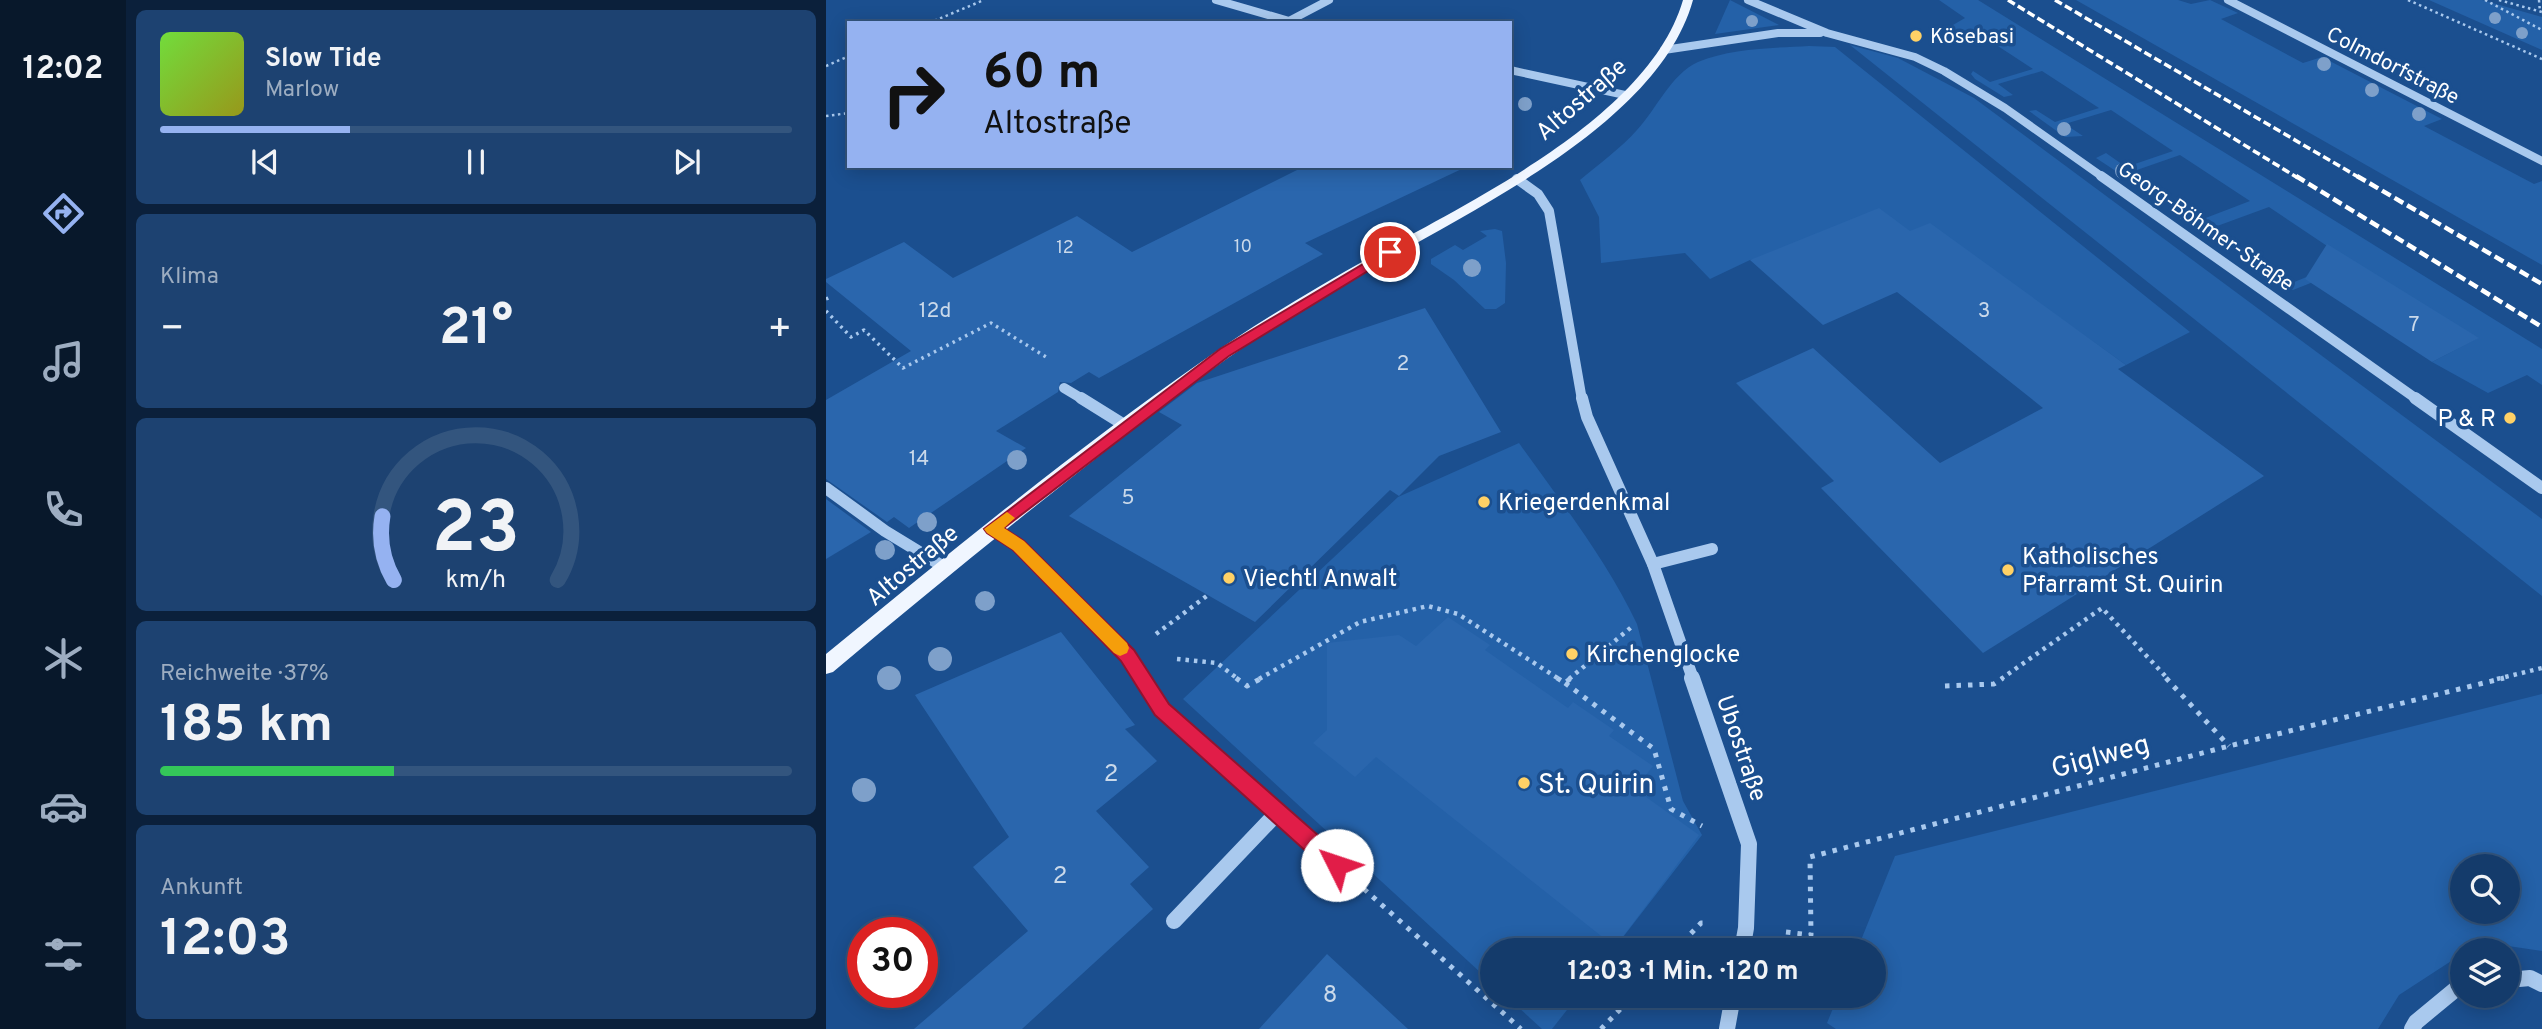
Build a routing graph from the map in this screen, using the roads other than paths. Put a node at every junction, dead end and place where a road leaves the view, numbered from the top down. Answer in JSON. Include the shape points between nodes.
{"nodes":[{"id":1,"x":1216,"y":0,"type":"edge"},
{"id":2,"x":1329,"y":0,"type":"edge"},
{"id":3,"x":1688,"y":0,"type":"edge"},
{"id":4,"x":1748,"y":0,"type":"edge"},
{"id":5,"x":2228,"y":0,"type":"edge"},
{"id":6,"x":1290,"y":21,"type":"edge"},
{"id":7,"x":1295,"y":21,"type":"edge"},
{"id":8,"x":1827,"y":33,"type":"junction"},
{"id":9,"x":1664,"y":50,"type":"junction"},
{"id":10,"x":1514,"y":71,"type":"edge"},
{"id":11,"x":1625,"y":95,"type":"junction"},
{"id":12,"x":2542,"y":161,"type":"edge"},
{"id":13,"x":1517,"y":179,"type":"junction"},
{"id":14,"x":1064,"y":388,"type":"dead end"},
{"id":15,"x":1126,"y":426,"type":"junction"},
{"id":16,"x":826,"y":488,"type":"edge"},
{"id":17,"x":2542,"y":488,"type":"edge"},
{"id":18,"x":992,"y":529,"type":"junction"},
{"id":19,"x":1712,"y":549,"type":"dead end"},
{"id":20,"x":1653,"y":564,"type":"junction"},
{"id":21,"x":944,"y":567,"type":"junction"},
{"id":22,"x":826,"y":666,"type":"edge"},
{"id":23,"x":1277,"y":813,"type":"junction"},
{"id":24,"x":1337,"y":865,"type":"road end"},
{"id":25,"x":1174,"y":921,"type":"dead end"},
{"id":26,"x":1744,"y":938,"type":"edge"},
{"id":27,"x":2520,"y":979,"type":"edge"},
{"id":28,"x":2542,"y":984,"type":"edge"},
{"id":29,"x":2450,"y":994,"type":"edge"},
{"id":30,"x":1731,"y":1008,"type":"edge"},
{"id":31,"x":1727,"y":1029,"type":"edge"},
{"id":32,"x":2412,"y":1029,"type":"edge"}],
"edges":[{"from":1,"to":6,"type":"street"},
{"from":2,"to":7,"type":"street"},
{"from":3,"to":9,"type":"main road","name":"Altostraße"},
{"from":4,"to":8,"type":"street","name":"Georg-Böhmer-Straße"},
{"from":5,"to":12,"type":"street","name":"Colmdorfstraße"},
{"from":8,"to":9,"type":"street","name":"Georg-Böhmer-Straße","via":[[1778,33]]},
{"from":8,"to":17,"type":"street","name":"Georg-Böhmer-Straße","via":[[1915,57],[2005,108]]},
{"from":9,"to":11,"type":"main road","name":"Altostraße"},
{"from":10,"to":11,"type":"street"},
{"from":11,"to":13,"type":"main road","name":"Altostraße","via":[[1570,144]]},
{"from":13,"to":15,"type":"main road","name":"Altostraße","via":[[1224,352]]},
{"from":13,"to":20,"type":"street","name":"Ubostraße","via":[[1538,194],[1549,211],[1587,417]]},
{"from":14,"to":15,"type":"street"},
{"from":15,"to":18,"type":"main road","name":"Altostraße"},
{"from":16,"to":21,"type":"street"},
{"from":18,"to":21,"type":"main road","name":"Altostraße"},
{"from":18,"to":23,"type":"street","via":[[1018,545],[1128,655],[1162,709]]},
{"from":19,"to":20,"type":"street"},
{"from":20,"to":26,"type":"street","name":"Ubostraße","via":[[1749,844]]},
{"from":21,"to":22,"type":"main road","name":"Altostraße"},
{"from":23,"to":24,"type":"street"},
{"from":23,"to":25,"type":"lane"},
{"from":27,"to":28,"type":"street"},
{"from":29,"to":32,"type":"street"},
{"from":30,"to":31,"type":"street"}]}
